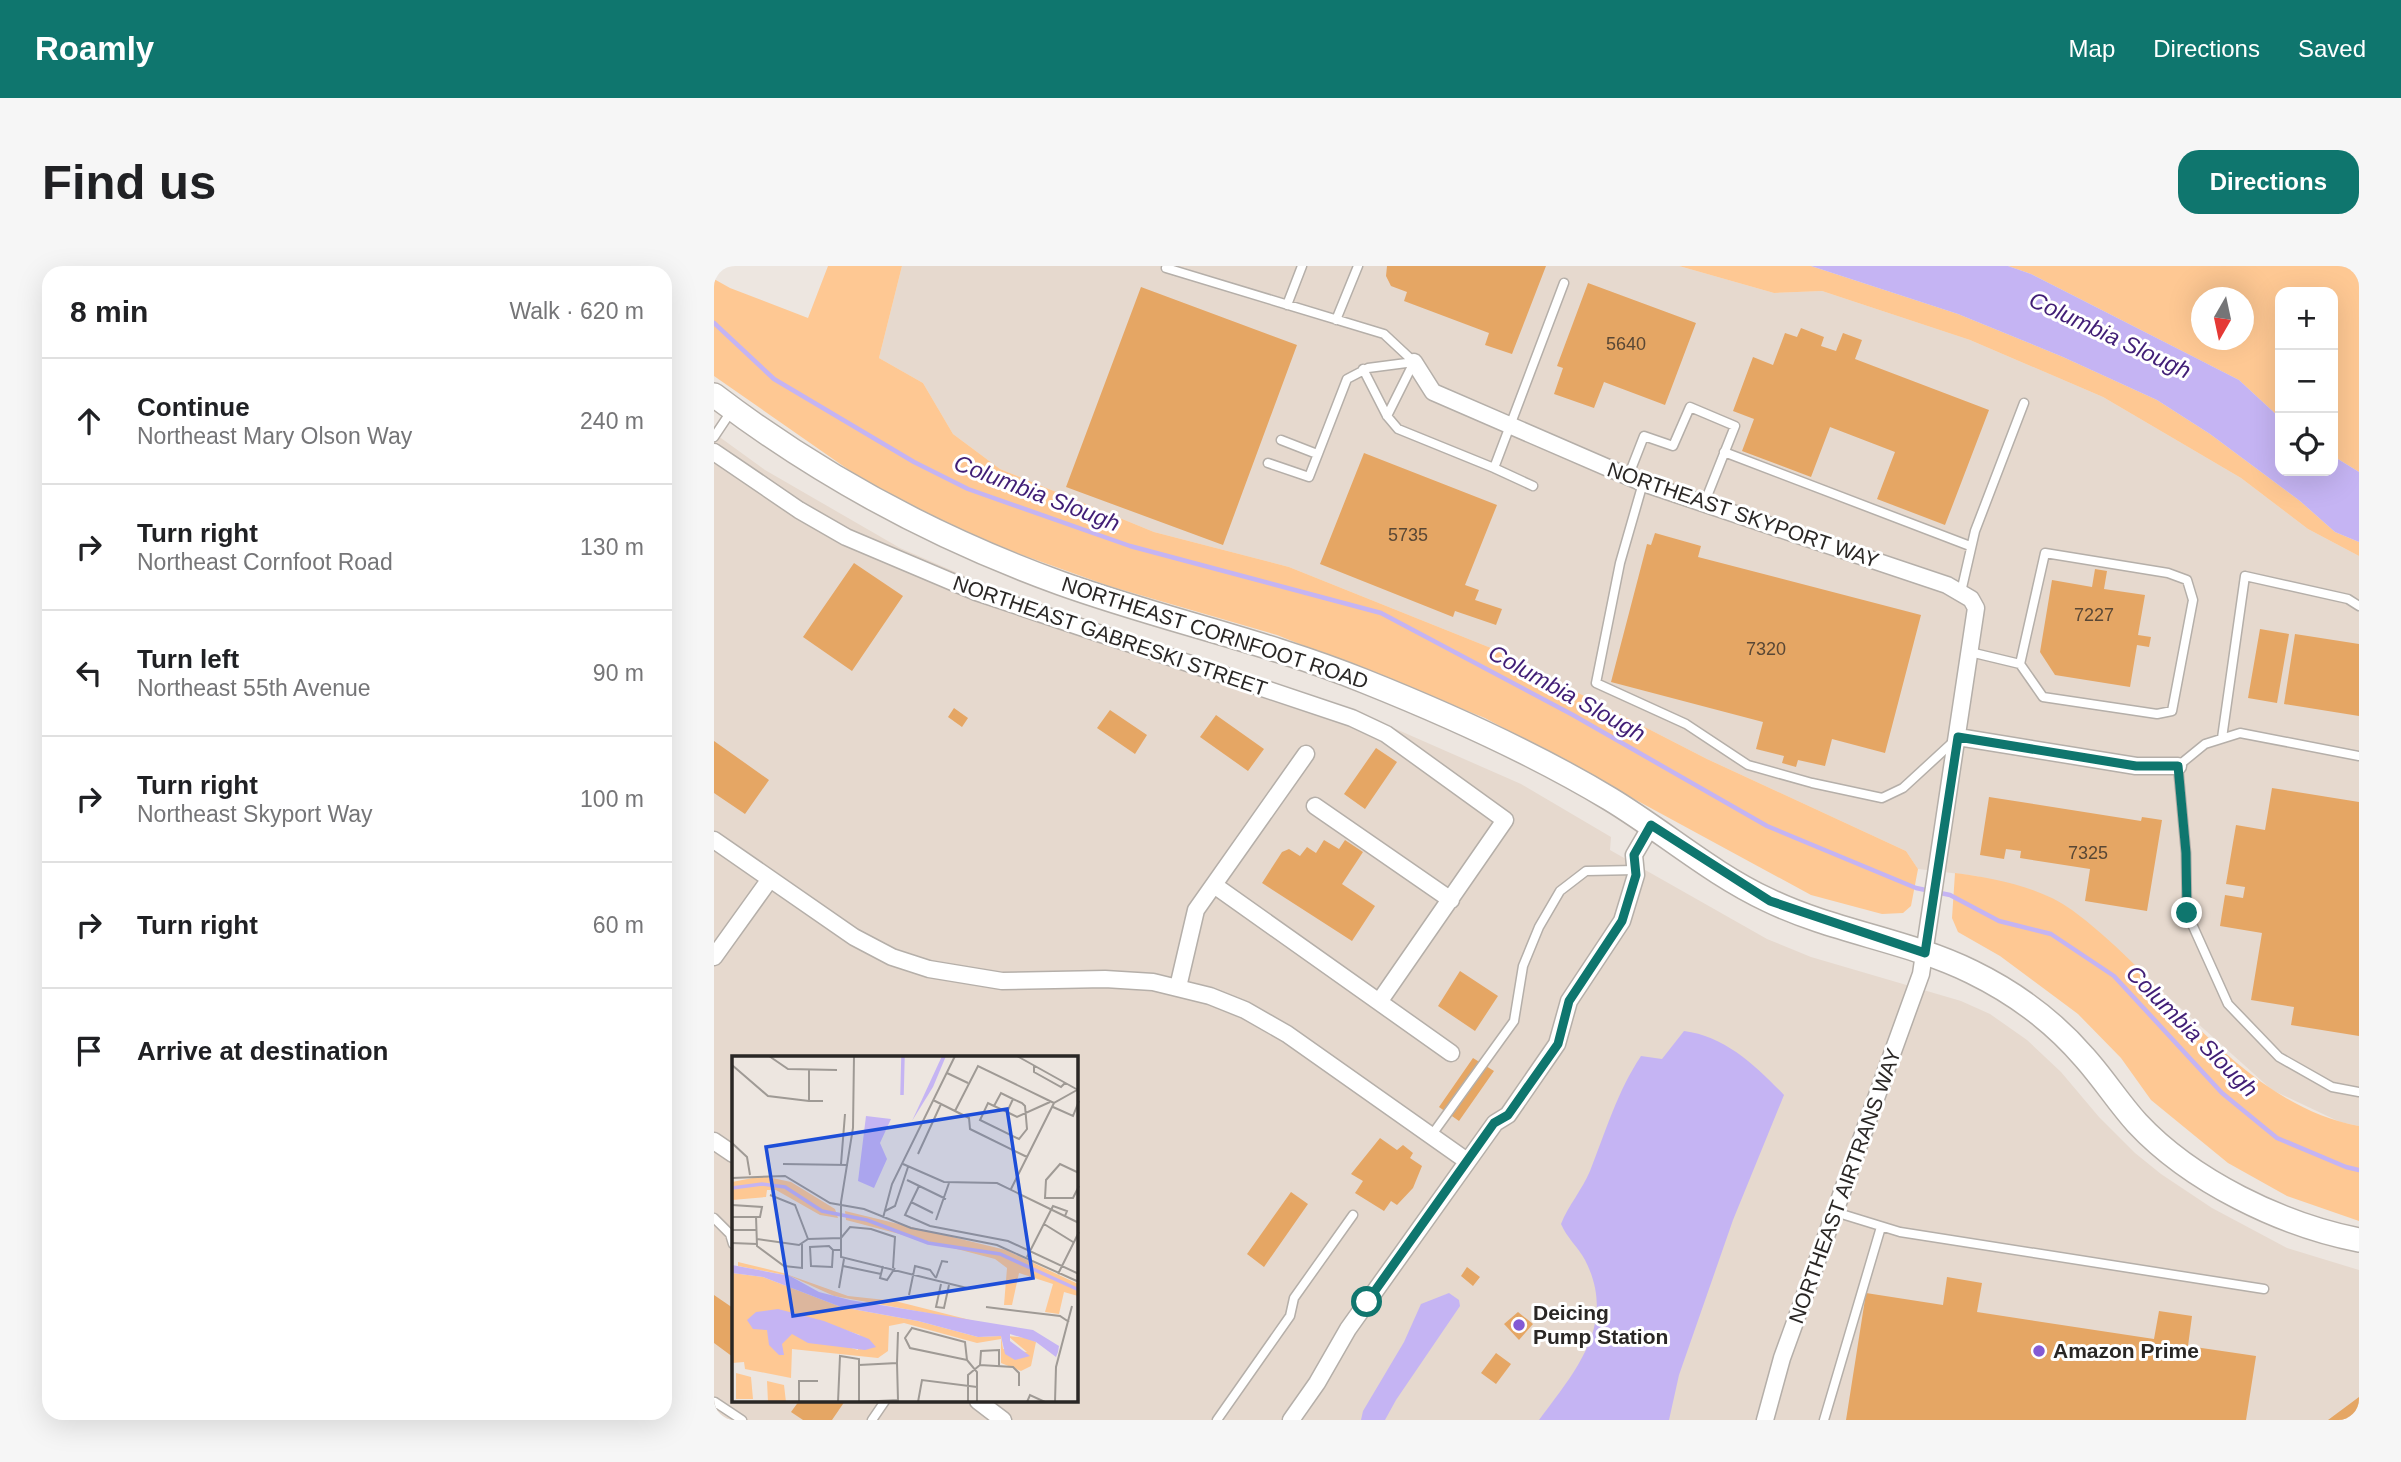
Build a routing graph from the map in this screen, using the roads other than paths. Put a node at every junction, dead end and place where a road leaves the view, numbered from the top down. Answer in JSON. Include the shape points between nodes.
{"nodes":[{"id":1,"x":1302,"y":266,"type":"edge"},
{"id":2,"x":1358,"y":266,"type":"edge"},
{"id":3,"x":1166,"y":268,"type":"dead end"},
{"id":4,"x":1564,"y":283,"type":"dead end"},
{"id":5,"x":1287,"y":305,"type":"junction"},
{"id":6,"x":1336,"y":320,"type":"junction"},
{"id":7,"x":1415,"y":362,"type":"junction"},
{"id":8,"x":1363,"y":369,"type":"junction"},
{"id":9,"x":714,"y":395,"type":"edge"},
{"id":10,"x":2024,"y":403,"type":"dead end"},
{"id":11,"x":733,"y":409,"type":"junction"},
{"id":12,"x":1387,"y":416,"type":"junction"},
{"id":13,"x":1511,"y":425,"type":"junction"},
{"id":14,"x":714,"y":437,"type":"edge"},
{"id":15,"x":1281,"y":440,"type":"dead end"},
{"id":16,"x":1724,"y":452,"type":"junction"},
{"id":17,"x":714,"y":453,"type":"edge"},
{"id":18,"x":1317,"y":454,"type":"junction"},
{"id":19,"x":1268,"y":463,"type":"dead end"},
{"id":20,"x":1494,"y":468,"type":"junction"},
{"id":21,"x":1635,"y":480,"type":"junction"},
{"id":22,"x":1533,"y":486,"type":"dead end"},
{"id":23,"x":1704,"y":504,"type":"junction"},
{"id":24,"x":1970,"y":546,"type":"junction"},
{"id":25,"x":1966,"y":596,"type":"junction"},
{"id":26,"x":2359,"y":606,"type":"edge"},
{"id":27,"x":1970,"y":652,"type":"junction"},
{"id":28,"x":2020,"y":664,"type":"junction"},
{"id":29,"x":1958,"y":737,"type":"junction"},
{"id":30,"x":2222,"y":738,"type":"junction"},
{"id":31,"x":1306,"y":754,"type":"dead end"},
{"id":32,"x":2359,"y":757,"type":"edge"},
{"id":33,"x":2178,"y":766,"type":"junction"},
{"id":34,"x":1315,"y":806,"type":"dead end"},
{"id":35,"x":1651,"y":825,"type":"junction"},
{"id":36,"x":714,"y":840,"type":"edge"},
{"id":37,"x":1636,"y":870,"type":"junction"},
{"id":38,"x":770,"y":879,"type":"junction"},
{"id":39,"x":1214,"y":885,"type":"junction"},
{"id":40,"x":1451,"y":900,"type":"junction"},
{"id":41,"x":1925,"y":953,"type":"junction"},
{"id":42,"x":714,"y":957,"type":"edge"},
{"id":43,"x":1178,"y":987,"type":"junction"},
{"id":44,"x":1380,"y":1002,"type":"junction"},
{"id":45,"x":1451,"y":1053,"type":"dead end"},
{"id":46,"x":2359,"y":1092,"type":"edge"},
{"id":47,"x":1431,"y":1136,"type":"junction"},
{"id":48,"x":714,"y":1141,"type":"edge"},
{"id":49,"x":732,"y":1153,"type":"edge"},
{"id":50,"x":1467,"y":1161,"type":"junction"},
{"id":51,"x":1835,"y":1212,"type":"junction"},
{"id":52,"x":1353,"y":1215,"type":"dead end"},
{"id":53,"x":714,"y":1218,"type":"edge"},
{"id":54,"x":1881,"y":1227,"type":"junction"},
{"id":55,"x":2359,"y":1240,"type":"edge"},
{"id":56,"x":732,"y":1241,"type":"edge"},
{"id":57,"x":2264,"y":1289,"type":"dead end"},
{"id":58,"x":715,"y":1402,"type":"edge"},
{"id":59,"x":885,"y":1402,"type":"edge"},
{"id":60,"x":979,"y":1402,"type":"edge"},
{"id":61,"x":742,"y":1420,"type":"edge"},
{"id":62,"x":872,"y":1420,"type":"edge"},
{"id":63,"x":1003,"y":1420,"type":"edge"},
{"id":64,"x":1217,"y":1420,"type":"edge"},
{"id":65,"x":1291,"y":1420,"type":"edge"},
{"id":66,"x":1765,"y":1420,"type":"edge"},
{"id":67,"x":1825,"y":1420,"type":"edge"}],
"edges":[{"from":1,"to":5,"type":"lane"},
{"from":2,"to":6,"type":"lane"},
{"from":3,"to":5,"type":"lane"},
{"from":4,"to":13,"type":"lane"},
{"from":5,"to":6,"type":"lane"},
{"from":6,"to":7,"type":"lane","via":[[1384,334]]},
{"from":7,"to":8,"type":"lane"},
{"from":7,"to":12,"type":"lane"},
{"from":7,"to":13,"type":"street","name":"NORTHEAST SKYPORT WAY","via":[[1433,392]]},
{"from":8,"to":12,"type":"lane"},
{"from":8,"to":18,"type":"lane","via":[[1348,379]]},
{"from":9,"to":11,"type":"street","name":"NORTHEAST CORNFOOT ROAD"},
{"from":10,"to":24,"type":"lane"},
{"from":11,"to":14,"type":"lane"},
{"from":11,"to":35,"type":"street","name":"NORTHEAST CORNFOOT ROAD","via":[[840,480],[950,537],[1059,582],[1368,682],[1530,753]]},
{"from":12,"to":20,"type":"lane","via":[[1398,429]]},
{"from":13,"to":20,"type":"lane"},
{"from":13,"to":21,"type":"street","name":"NORTHEAST SKYPORT WAY"},
{"from":15,"to":18,"type":"lane"},
{"from":16,"to":21,"type":"lane","via":[[1735,426],[1690,407],[1673,446],[1644,436]]},
{"from":16,"to":23,"type":"lane"},
{"from":16,"to":24,"type":"lane"},
{"from":17,"to":40,"type":"street","name":"NORTHEAST GABRESKI STREET","via":[[846,537],[964,587],[1386,734],[1505,820]]},
{"from":18,"to":19,"type":"lane","via":[[1309,477]]},
{"from":20,"to":22,"type":"lane"},
{"from":21,"to":23,"type":"street","name":"NORTHEAST SKYPORT WAY"},
{"from":21,"to":29,"type":"lane","via":[[1595,683],[1686,724],[1748,765],[1882,798],[1903,788]]},
{"from":23,"to":25,"type":"street","name":"NORTHEAST SKYPORT WAY","via":[[1947,585]]},
{"from":24,"to":25,"type":"lane"},
{"from":25,"to":27,"type":"street","name":"NORTHEAST AIRTRANS WAY","via":[[1976,615]]},
{"from":26,"to":30,"type":"lane","via":[[2348,599],[2245,576]]},
{"from":27,"to":28,"type":"lane"},
{"from":27,"to":29,"type":"street","name":"NORTHEAST AIRTRANS WAY"},
{"from":28,"to":28,"type":"lane","via":[[2045,553],[2187,580],[2193,600],[2172,710],[2157,714],[2043,697]]},
{"from":29,"to":33,"type":"street","via":[[2136,766]]},
{"from":29,"to":41,"type":"street","name":"NORTHEAST AIRTRANS WAY"},
{"from":30,"to":32,"type":"lane","via":[[2240,733]]},
{"from":30,"to":33,"type":"lane","via":[[2205,744]]},
{"from":31,"to":39,"type":"street"},
{"from":33,"to":46,"type":"lane","via":[[2187,913],[2228,1003],[2279,1057],[2332,1087]]},
{"from":34,"to":40,"type":"street"},
{"from":35,"to":37,"type":"street","via":[[1634,855]]},
{"from":35,"to":41,"type":"street","name":"NORTHEAST CORNFOOT ROAD","via":[[1770,901]]},
{"from":36,"to":38,"type":"street"},
{"from":37,"to":47,"type":"lane","via":[[1586,871],[1560,891],[1523,966],[1514,1021]]},
{"from":37,"to":50,"type":"street","via":[[1622,921],[1569,1001],[1558,1044],[1508,1115],[1494,1123]]},
{"from":38,"to":42,"type":"street"},
{"from":38,"to":43,"type":"street","via":[[854,937],[929,969],[1002,981],[1105,979]]},
{"from":39,"to":43,"type":"street","via":[[1192,923]]},
{"from":39,"to":44,"type":"street"},
{"from":40,"to":44,"type":"street"},
{"from":41,"to":51,"type":"street","name":"NORTHEAST AIRTRANS WAY","via":[[1915,995]]},
{"from":41,"to":55,"type":"street","name":"NORTHEAST CORNFOOT ROAD","via":[[1974,973],[2041,1015],[2084,1057],[2138,1124],[2202,1174],[2279,1216]]},
{"from":43,"to":47,"type":"street","via":[[1262,1019]]},
{"from":44,"to":45,"type":"street"},
{"from":47,"to":50,"type":"street"},
{"from":48,"to":49,"type":"street"},
{"from":50,"to":65,"type":"street","via":[[1348,1329]]},
{"from":51,"to":54,"type":"lane"},
{"from":51,"to":66,"type":"street","name":"NORTHEAST AIRTRANS WAY","via":[[1782,1358]]},
{"from":52,"to":64,"type":"lane"},
{"from":53,"to":56,"type":"lane"},
{"from":54,"to":57,"type":"lane"},
{"from":54,"to":67,"type":"lane"},
{"from":58,"to":61,"type":"lane"},
{"from":59,"to":62,"type":"lane"},
{"from":60,"to":63,"type":"street"}]}
